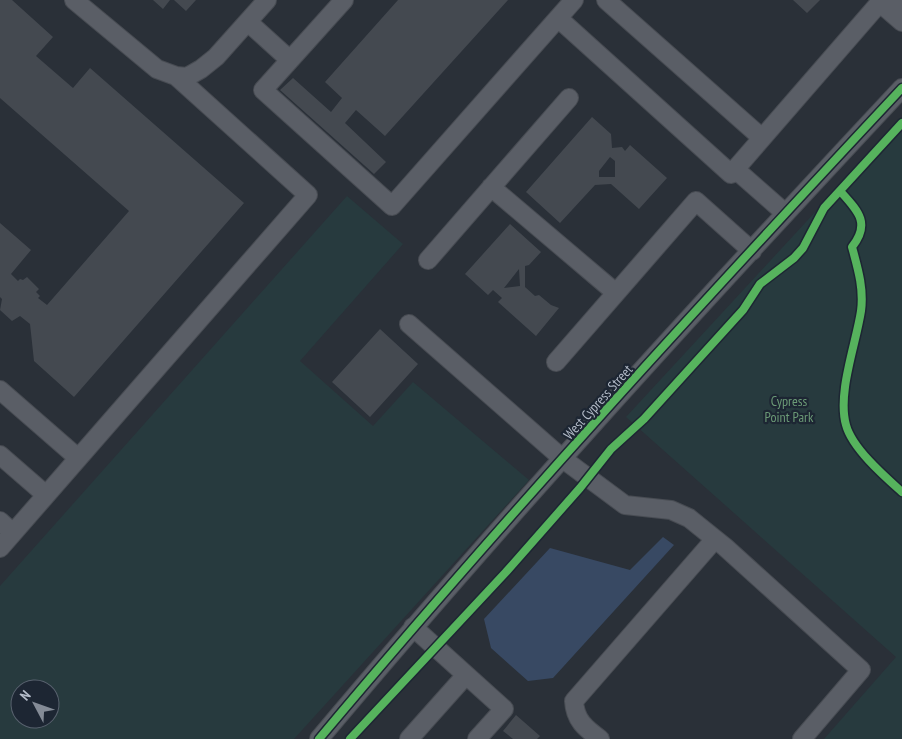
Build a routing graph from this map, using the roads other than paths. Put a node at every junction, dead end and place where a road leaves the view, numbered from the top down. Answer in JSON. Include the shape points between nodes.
{"nodes":[{"id":1,"x":74,"y":0,"type":"edge"},
{"id":2,"x":267,"y":0,"type":"edge"},
{"id":3,"x":344,"y":0,"type":"edge"},
{"id":4,"x":574,"y":0,"type":"edge"},
{"id":5,"x":606,"y":0,"type":"edge"},
{"id":6,"x":881,"y":1,"type":"edge"},
{"id":7,"x":558,"y":18,"type":"junction"},
{"id":8,"x":248,"y":22,"type":"junction"},
{"id":9,"x":902,"y":22,"type":"edge"},
{"id":10,"x":290,"y":60,"type":"junction"},
{"id":11,"x":182,"y":76,"type":"junction"},
{"id":12,"x":902,"y":88,"type":"edge"},
{"id":13,"x":569,"y":98,"type":"dead end"},
{"id":14,"x":762,"y":138,"type":"junction"},
{"id":15,"x":735,"y":169,"type":"junction"},
{"id":16,"x":491,"y":187,"type":"junction"},
{"id":17,"x":785,"y":213,"type":"junction"},
{"id":18,"x":752,"y":251,"type":"junction"},
{"id":19,"x":428,"y":260,"type":"dead end"},
{"id":20,"x":616,"y":293,"type":"junction"},
{"id":21,"x":409,"y":324,"type":"dead end"},
{"id":22,"x":556,"y":362,"type":"dead end"},
{"id":23,"x":0,"y":390,"type":"edge"},
{"id":24,"x":0,"y":455,"type":"edge"},
{"id":25,"x":78,"y":458,"type":"junction"},
{"id":26,"x":564,"y":459,"type":"junction"},
{"id":27,"x":46,"y":495,"type":"junction"},
{"id":28,"x":0,"y":521,"type":"edge"},
{"id":29,"x":14,"y":533,"type":"junction"},
{"id":30,"x":715,"y":539,"type":"junction"},
{"id":31,"x":0,"y":548,"type":"edge"},
{"id":32,"x":413,"y":627,"type":"junction"},
{"id":33,"x":466,"y":675,"type":"junction"},
{"id":34,"x":319,"y":739,"type":"edge"},
{"id":35,"x":409,"y":739,"type":"edge"},
{"id":36,"x":477,"y":739,"type":"edge"},
{"id":37,"x":600,"y":739,"type":"edge"},
{"id":38,"x":802,"y":739,"type":"edge"}],
"edges":[{"from":1,"to":11,"type":"street","via":[[157,69]]},
{"from":2,"to":8,"type":"street"},
{"from":3,"to":10,"type":"street"},
{"from":4,"to":7,"type":"street"},
{"from":5,"to":14,"type":"street"},
{"from":6,"to":9,"type":"street"},
{"from":6,"to":14,"type":"street"},
{"from":7,"to":10,"type":"street","via":[[392,206],[263,90]]},
{"from":7,"to":15,"type":"street","via":[[731,174]]},
{"from":8,"to":10,"type":"street"},
{"from":8,"to":11,"type":"street","via":[[216,57],[201,69]]},
{"from":11,"to":25,"type":"street","via":[[308,195]]},
{"from":12,"to":17,"type":"street","name":"West Cypress Street"},
{"from":13,"to":16,"type":"street"},
{"from":14,"to":15,"type":"street"},
{"from":15,"to":17,"type":"street"},
{"from":16,"to":19,"type":"street"},
{"from":16,"to":20,"type":"street"},
{"from":17,"to":18,"type":"street","name":"West Cypress Street"},
{"from":18,"to":20,"type":"street","via":[[696,202]]},
{"from":18,"to":26,"type":"street","name":"West Cypress Street"},
{"from":20,"to":22,"type":"street"},
{"from":21,"to":26,"type":"street"},
{"from":23,"to":25,"type":"street"},
{"from":24,"to":27,"type":"street"},
{"from":25,"to":27,"type":"street"},
{"from":26,"to":30,"type":"street","via":[[625,505],[671,510],[689,518]]},
{"from":26,"to":32,"type":"street","name":"West Cypress Street"},
{"from":27,"to":29,"type":"street"},
{"from":28,"to":29,"type":"street"},
{"from":29,"to":31,"type":"street"},
{"from":30,"to":37,"type":"street","via":[[574,701],[575,714],[585,728]]},
{"from":30,"to":38,"type":"street","via":[[861,670]]},
{"from":32,"to":33,"type":"street"},
{"from":32,"to":34,"type":"street","name":"West Cypress Street"},
{"from":33,"to":35,"type":"street"},
{"from":33,"to":36,"type":"street","via":[[504,709]]}]}
